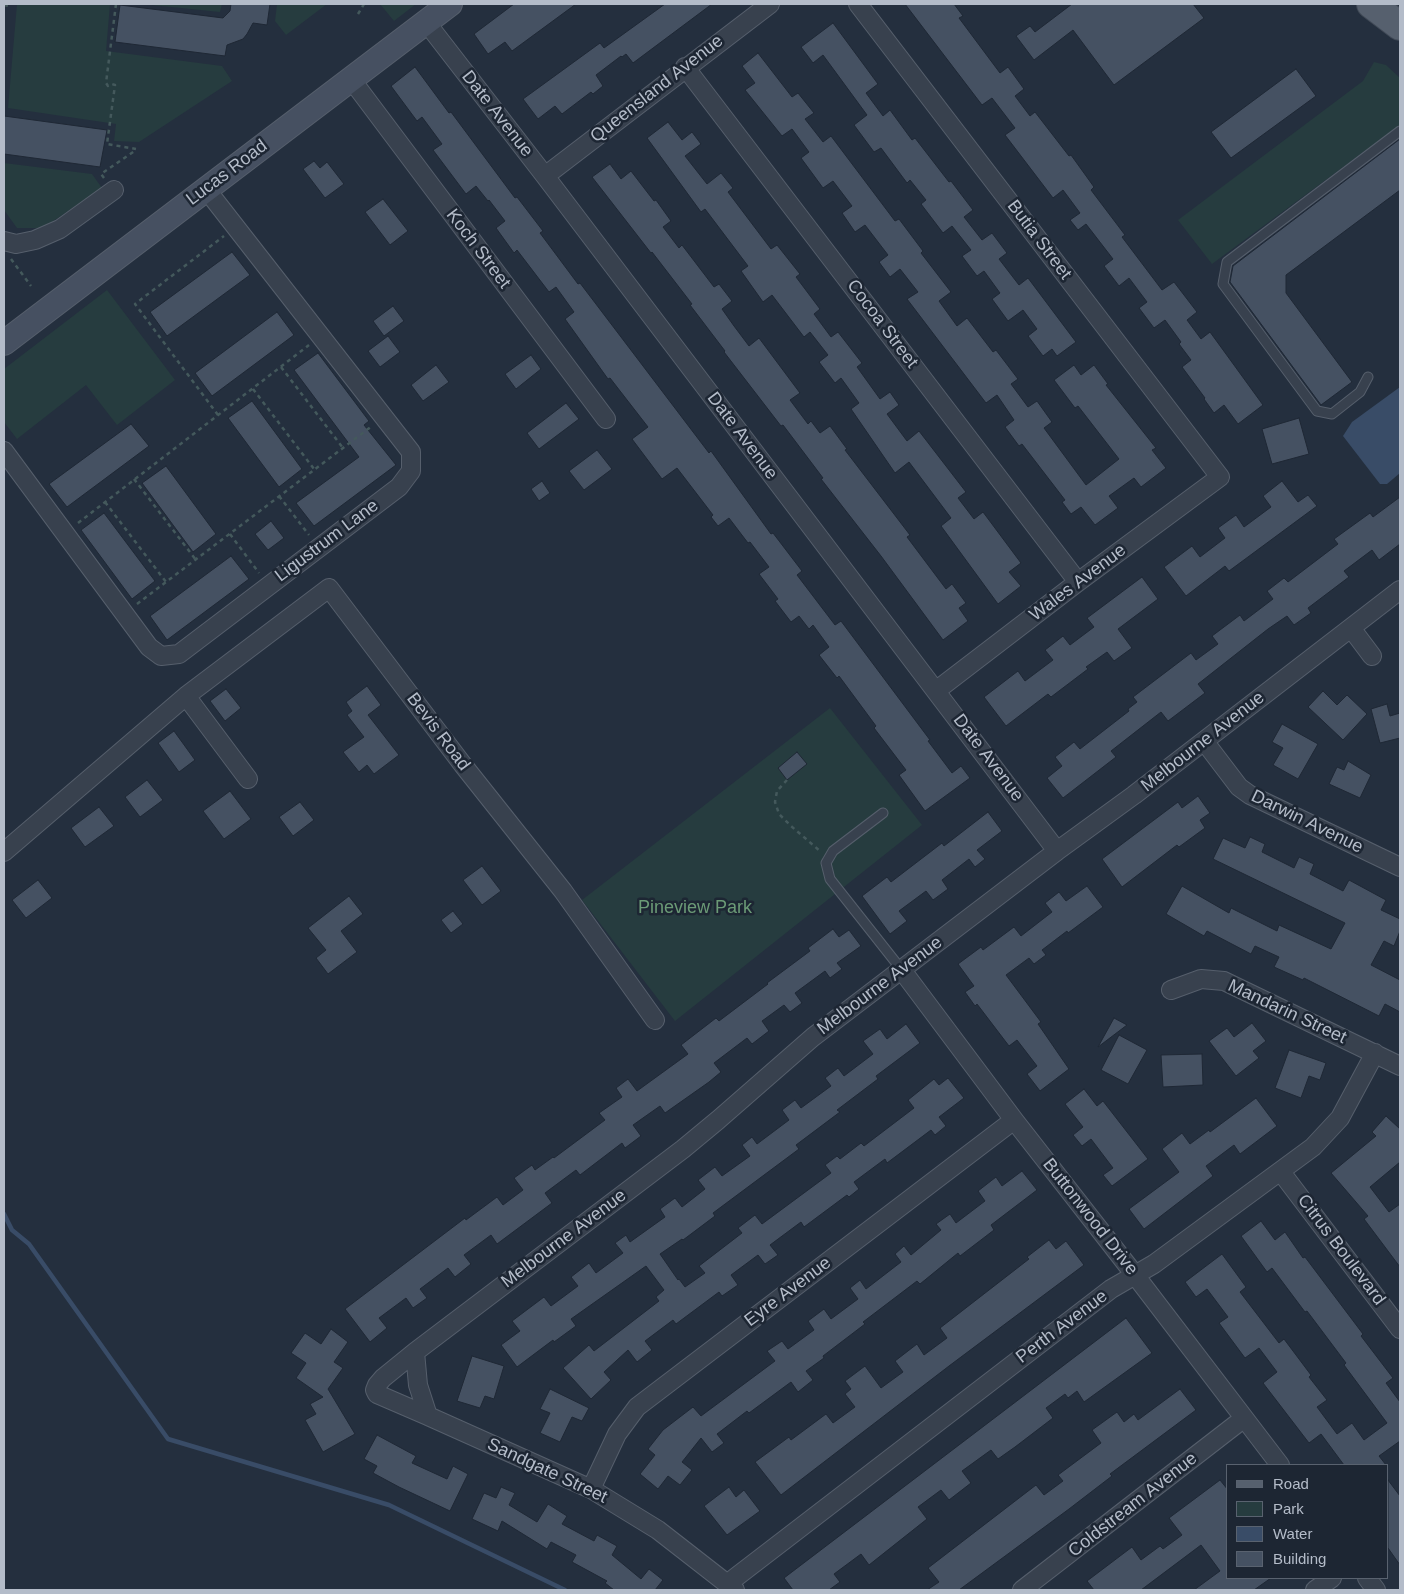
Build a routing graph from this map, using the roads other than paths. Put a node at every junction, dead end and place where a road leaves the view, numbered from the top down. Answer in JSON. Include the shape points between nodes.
{"nodes":[{"id":1,"x":450,"y":4,"type":"edge"},
{"id":2,"x":770,"y":4,"type":"edge"},
{"id":3,"x":858,"y":4,"type":"edge"},
{"id":4,"x":1371,"y":4,"type":"edge"},
{"id":5,"x":426,"y":22,"type":"junction"},
{"id":6,"x":1400,"y":26,"type":"edge"},
{"id":7,"x":685,"y":67,"type":"junction"},
{"id":8,"x":351,"y":79,"type":"junction"},
{"id":9,"x":1400,"y":131,"type":"edge"},
{"id":10,"x":546,"y":176,"type":"junction"},
{"id":11,"x":206,"y":189,"type":"junction"},
{"id":12,"x":114,"y":190,"type":"road end"},
{"id":13,"x":6,"y":249,"type":"edge"},
{"id":14,"x":4,"y":343,"type":"edge"},
{"id":15,"x":1368,"y":377,"type":"dead end"},
{"id":16,"x":606,"y":419,"type":"dead end"},
{"id":17,"x":4,"y":451,"type":"edge"},
{"id":18,"x":1220,"y":477,"type":"joint"},
{"id":19,"x":1078,"y":582,"type":"junction"},
{"id":20,"x":1400,"y":590,"type":"edge"},
{"id":21,"x":1351,"y":628,"type":"junction"},
{"id":22,"x":1372,"y":656,"type":"dead end"},
{"id":23,"x":937,"y":690,"type":"junction"},
{"id":24,"x":186,"y":696,"type":"junction"},
{"id":25,"x":1204,"y":741,"type":"junction"},
{"id":26,"x":248,"y":779,"type":"dead end"},
{"id":27,"x":883,"y":813,"type":"dead end"},
{"id":28,"x":1057,"y":850,"type":"junction"},
{"id":29,"x":4,"y":852,"type":"edge"},
{"id":30,"x":1400,"y":867,"type":"edge"},
{"id":31,"x":901,"y":969,"type":"junction"},
{"id":32,"x":1171,"y":990,"type":"dead end"},
{"id":33,"x":655,"y":1020,"type":"dead end"},
{"id":34,"x":1375,"y":1053,"type":"junction"},
{"id":35,"x":1400,"y":1066,"type":"edge"},
{"id":36,"x":1014,"y":1120,"type":"junction"},
{"id":37,"x":1281,"y":1172,"type":"junction"},
{"id":38,"x":1135,"y":1275,"type":"junction"},
{"id":39,"x":1400,"y":1329,"type":"edge"},
{"id":40,"x":415,"y":1352,"type":"junction"},
{"id":41,"x":428,"y":1416,"type":"junction"},
{"id":42,"x":1244,"y":1419,"type":"junction"},
{"id":43,"x":1279,"y":1464,"type":"edge"},
{"id":44,"x":591,"y":1489,"type":"junction"},
{"id":45,"x":1331,"y":1579,"type":"edge"},
{"id":46,"x":1368,"y":1579,"type":"edge"},
{"id":47,"x":731,"y":1587,"type":"edge"},
{"id":48,"x":1022,"y":1590,"type":"edge"},
{"id":49,"x":1315,"y":1590,"type":"edge"},
{"id":50,"x":1376,"y":1590,"type":"edge"}],
"edges":[{"from":1,"to":5,"type":"street","name":"Lucas Road"},
{"from":2,"to":7,"type":"street","name":"Queensland Avenue"},
{"from":3,"to":18,"type":"street","name":"Butia Street"},
{"from":4,"to":6,"type":"main road"},
{"from":5,"to":8,"type":"street","name":"Lucas Road"},
{"from":5,"to":10,"type":"street","name":"Date Avenue"},
{"from":7,"to":10,"type":"street","name":"Queensland Avenue"},
{"from":7,"to":19,"type":"street","name":"Cocoa Street"},
{"from":8,"to":11,"type":"street","name":"Lucas Road"},
{"from":8,"to":16,"type":"street","name":"Koch Street"},
{"from":9,"to":15,"type":"lane","via":[[1227,262],[1223,284],[1316,410],[1332,414],[1360,392]]},
{"from":10,"to":23,"type":"street","name":"Date Avenue"},
{"from":11,"to":14,"type":"street","name":"Lucas Road"},
{"from":11,"to":17,"type":"street","name":"Ligustrum Lane","via":[[411,452],[411,471],[399,487],[178,654],[162,656],[149,647]]},
{"from":12,"to":13,"type":"street","via":[[60,229]]},
{"from":18,"to":19,"type":"street","name":"Wales Avenue"},
{"from":19,"to":23,"type":"street","name":"Wales Avenue"},
{"from":20,"to":21,"type":"street","name":"Melbourne Avenue"},
{"from":21,"to":22,"type":"street"},
{"from":21,"to":25,"type":"street","name":"Melbourne Avenue"},
{"from":23,"to":28,"type":"street","name":"Date Avenue"},
{"from":24,"to":26,"type":"street"},
{"from":24,"to":29,"type":"street","name":"Bevis Road"},
{"from":24,"to":33,"type":"street","name":"Bevis Road","via":[[329,588],[562,891]]},
{"from":25,"to":28,"type":"street","name":"Melbourne Avenue"},
{"from":25,"to":30,"type":"street","name":"Darwin Avenue","via":[[1239,787],[1250,795]]},
{"from":27,"to":31,"type":"lane","via":[[833,851],[826,863],[830,879]]},
{"from":28,"to":31,"type":"street","name":"Melbourne Avenue"},
{"from":31,"to":36,"type":"street","name":"Buttonwood Drive"},
{"from":31,"to":40,"type":"street","name":"Melbourne Avenue","via":[[813,1037],[683,1149]]},
{"from":32,"to":34,"type":"street","name":"Mandarin Street","via":[[1201,979],[1224,981]]},
{"from":34,"to":35,"type":"street","name":"Mandarin Street"},
{"from":34,"to":37,"type":"street","name":"Perth Avenue","via":[[1340,1118],[1313,1147]]},
{"from":36,"to":38,"type":"street","name":"Buttonwood Drive"},
{"from":36,"to":44,"type":"street","name":"Eyre Avenue","via":[[637,1407],[617,1434]]},
{"from":37,"to":38,"type":"street","name":"Perth Avenue"},
{"from":37,"to":39,"type":"street","name":"Citrus Boulevard"},
{"from":38,"to":42,"type":"street","name":"Buttonwood Drive"},
{"from":38,"to":47,"type":"street","name":"Perth Avenue","via":[[1103,1295]]},
{"from":40,"to":41,"type":"street","via":[[418,1385]]},
{"from":40,"to":41,"type":"street","name":"Melbourne Avenue","via":[[383,1378],[375,1390],[377,1394]]},
{"from":41,"to":44,"type":"street","name":"Sandgate Street"},
{"from":42,"to":43,"type":"street","name":"Buttonwood Drive"},
{"from":42,"to":48,"type":"street","name":"Coldstream Avenue"},
{"from":44,"to":47,"type":"street","name":"Sandgate Street","via":[[658,1530]]},
{"from":45,"to":49,"type":"street"},
{"from":46,"to":50,"type":"street"}]}
